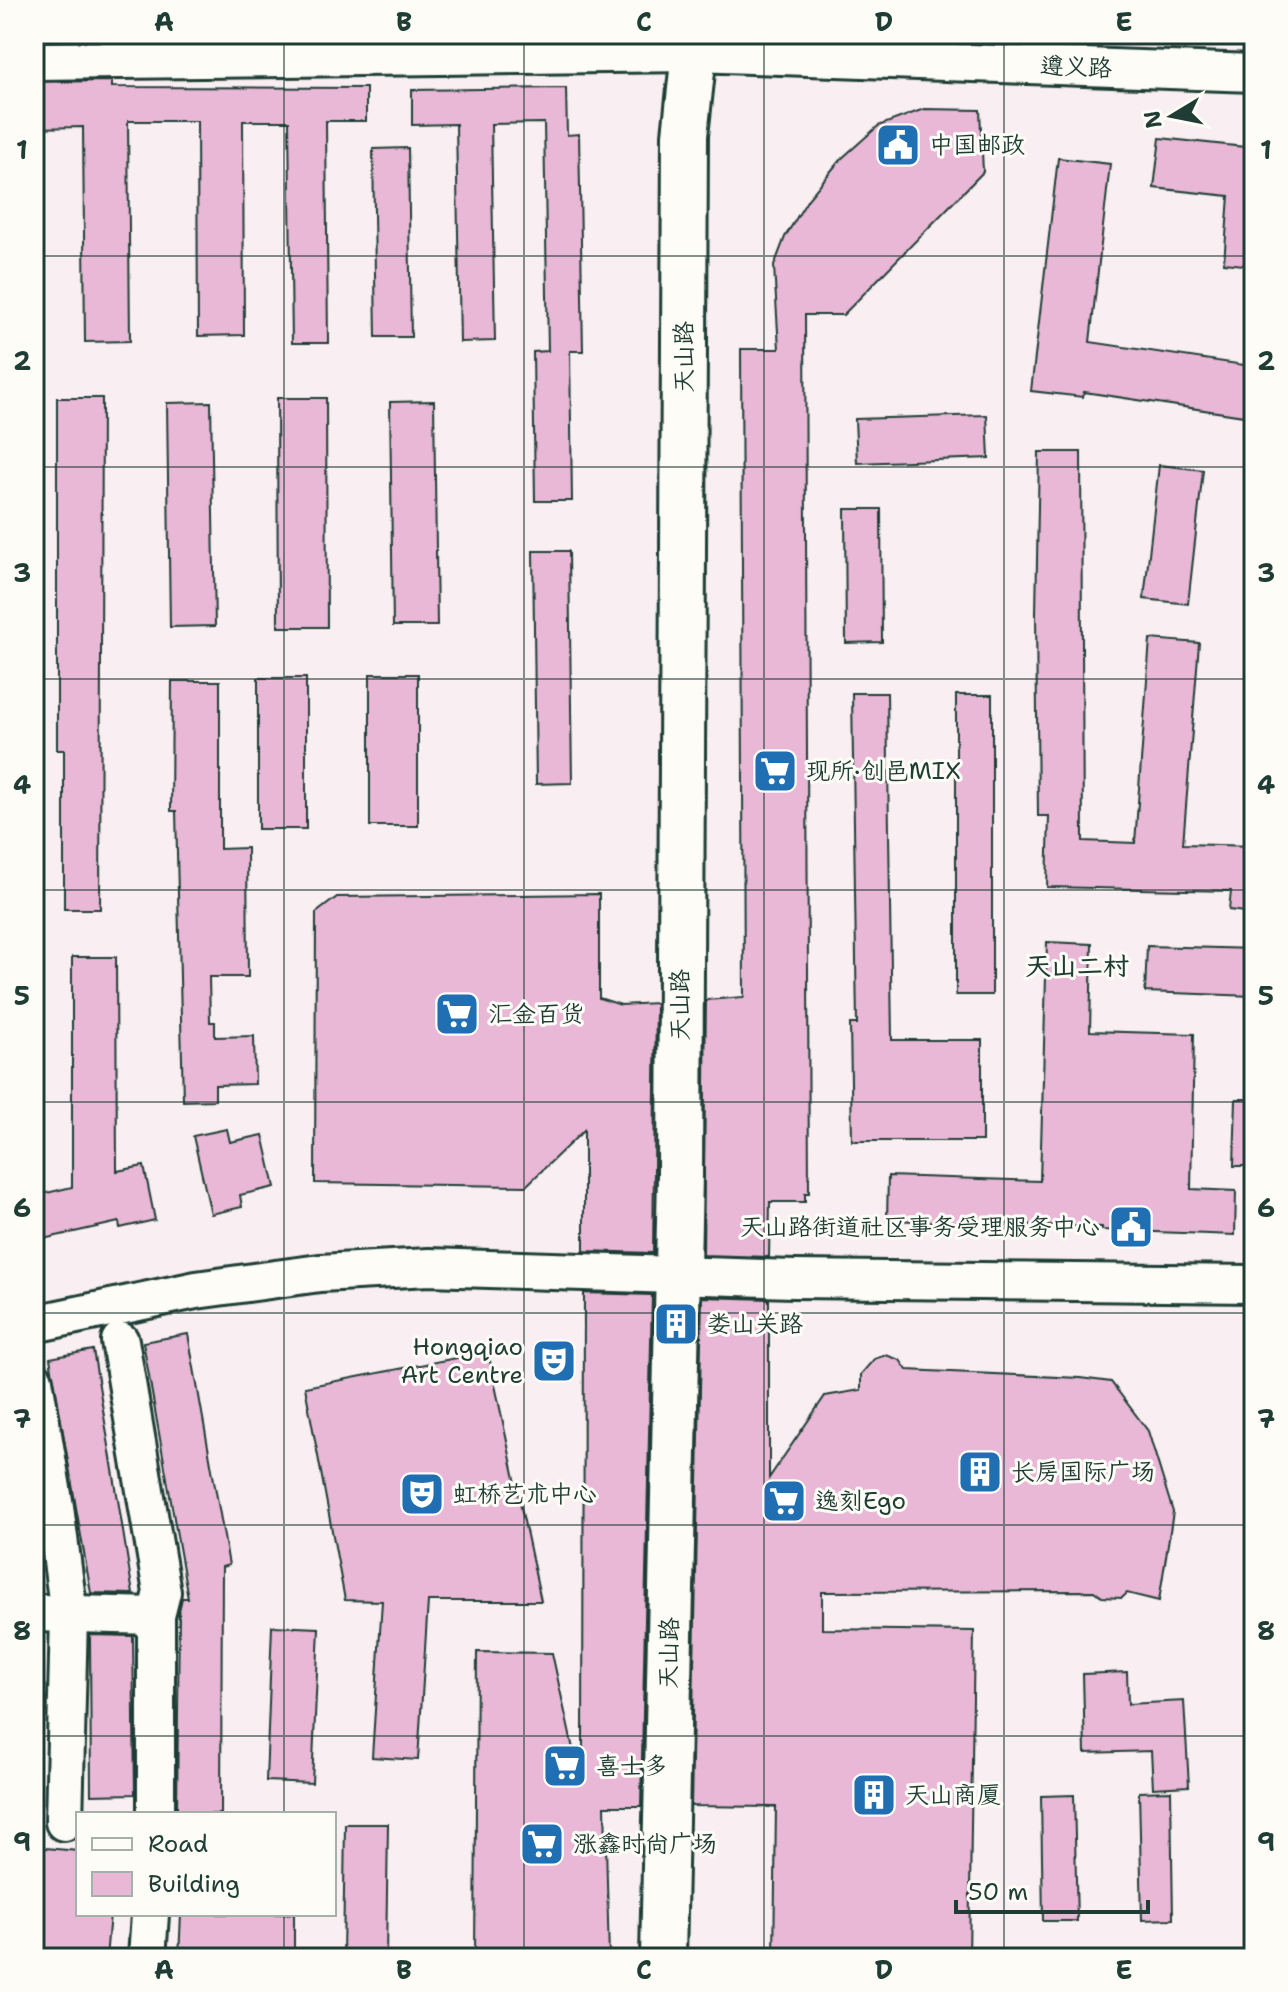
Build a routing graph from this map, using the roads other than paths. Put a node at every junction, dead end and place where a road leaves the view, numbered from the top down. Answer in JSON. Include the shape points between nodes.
{"nodes":[{"id":1,"x":694,"y":40,"type":"edge"},
{"id":2,"x":34,"y":61,"type":"edge"},
{"id":3,"x":1254,"y":73,"type":"edge"},
{"id":4,"x":678,"y":1277,"type":"junction"},
{"id":5,"x":1254,"y":1284,"type":"edge"},
{"id":6,"x":34,"y":1324,"type":"edge"},
{"id":7,"x":120,"y":1341,"type":"dead end"},
{"id":8,"x":34,"y":1380,"type":"edge"},
{"id":9,"x":51,"y":1614,"type":"edge"},
{"id":10,"x":156,"y":1616,"type":"junction"},
{"id":11,"x":156,"y":1812,"type":"edge"},
{"id":12,"x":64,"y":1822,"type":"dead end"},
{"id":13,"x":150,"y":1916,"type":"edge"},
{"id":14,"x":147,"y":1958,"type":"edge"},
{"id":15,"x":663,"y":1958,"type":"edge"}],
"edges":[{"from":1,"to":2,"type":"street","name":"遵义路"},
{"from":1,"to":3,"type":"street","name":"遵义路"},
{"from":1,"to":4,"type":"main road","name":"天山路","via":[[685,135]]},
{"from":4,"to":5,"type":"street"},
{"from":4,"to":6,"type":"street","via":[[429,1267],[320,1273],[196,1290]]},
{"from":4,"to":15,"type":"main road","name":"天山路"},
{"from":7,"to":10,"type":"street","via":[[162,1592]]},
{"from":8,"to":9,"type":"street","via":[[55,1507]]},
{"from":9,"to":10,"type":"street"},
{"from":9,"to":12,"type":"street"},
{"from":10,"to":11,"type":"street"},
{"from":13,"to":14,"type":"street"}]}
